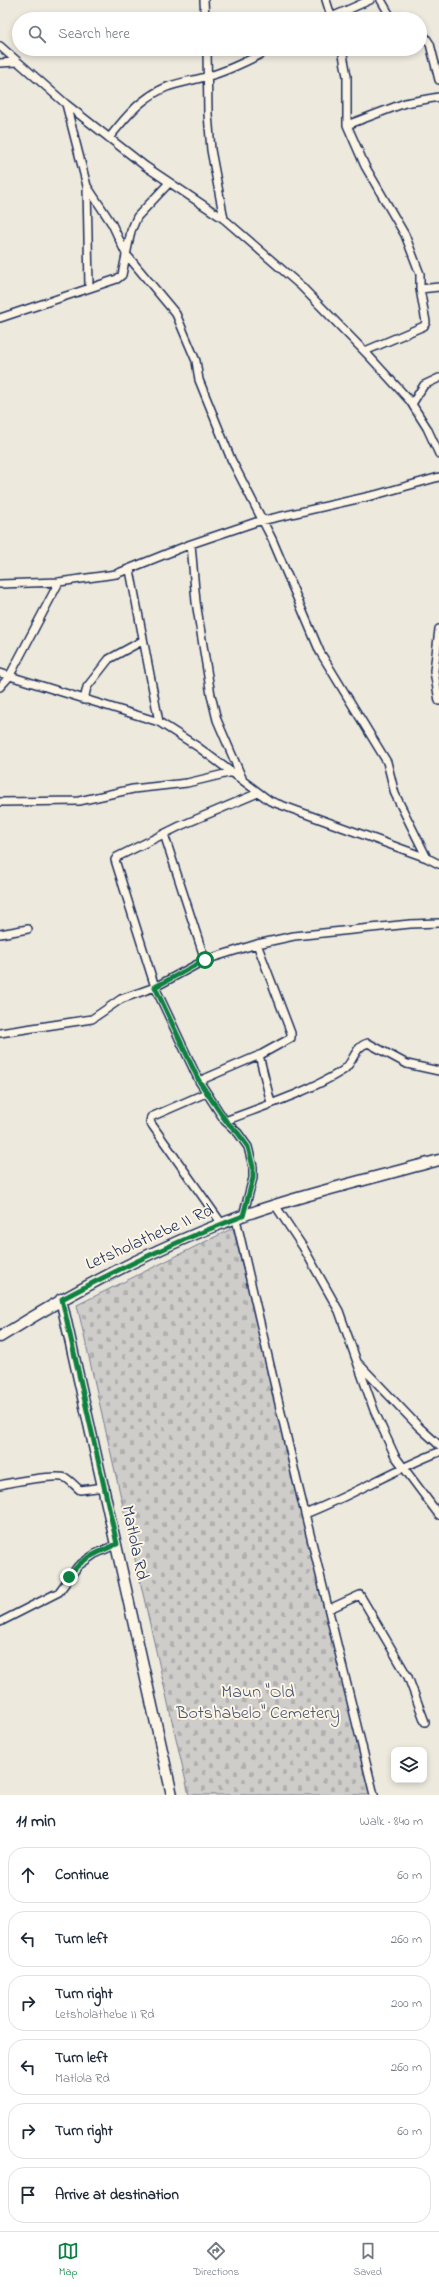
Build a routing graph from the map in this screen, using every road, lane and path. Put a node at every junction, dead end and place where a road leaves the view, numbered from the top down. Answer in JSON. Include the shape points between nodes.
{"nodes":[{"id":1,"x":204,"y":0,"type":"edge"},
{"id":2,"x":326,"y":0,"type":"edge"},
{"id":3,"x":370,"y":0,"type":"edge"},
{"id":4,"x":381,"y":0,"type":"edge"},
{"id":5,"x":205,"y":12,"type":"edge"},
{"id":6,"x":329,"y":12,"type":"edge"},
{"id":7,"x":343,"y":12,"type":"edge"},
{"id":8,"x":388,"y":12,"type":"edge"},
{"id":9,"x":427,"y":40,"type":"edge"},
{"id":10,"x":0,"y":46,"type":"edge"},
{"id":11,"x":207,"y":56,"type":"edge"},
{"id":12,"x":256,"y":56,"type":"edge"},
{"id":13,"x":343,"y":56,"type":"edge"},
{"id":14,"x":18,"y":62,"type":"junction"},
{"id":15,"x":0,"y":63,"type":"edge"},
{"id":16,"x":208,"y":76,"type":"junction"},
{"id":17,"x":439,"y":80,"type":"edge"},
{"id":18,"x":439,"y":97,"type":"edge"},
{"id":19,"x":66,"y":104,"type":"junction"},
{"id":20,"x":347,"y":125,"type":"junction"},
{"id":21,"x":109,"y":138,"type":"junction"},
{"id":22,"x":169,"y":182,"type":"junction"},
{"id":23,"x":87,"y":186,"type":"junction"},
{"id":24,"x":224,"y":219,"type":"junction"},
{"id":25,"x":126,"y":254,"type":"junction"},
{"id":26,"x":89,"y":287,"type":"junction"},
{"id":27,"x":439,"y":287,"type":"edge"},
{"id":28,"x":420,"y":289,"type":"junction"},
{"id":29,"x":0,"y":318,"type":"edge"},
{"id":30,"x":365,"y":351,"type":"junction"},
{"id":31,"x":439,"y":378,"type":"edge"},
{"id":32,"x":412,"y":404,"type":"junction"},
{"id":33,"x":439,"y":454,"type":"edge"},
{"id":34,"x":439,"y":477,"type":"edge"},
{"id":35,"x":263,"y":520,"type":"junction"},
{"id":36,"x":191,"y":544,"type":"junction"},
{"id":37,"x":130,"y":570,"type":"junction"},
{"id":38,"x":59,"y":582,"type":"junction"},
{"id":39,"x":0,"y":584,"type":"edge"},
{"id":40,"x":439,"y":630,"type":"edge"},
{"id":41,"x":142,"y":641,"type":"junction"},
{"id":42,"x":0,"y":673,"type":"edge"},
{"id":43,"x":9,"y":677,"type":"junction"},
{"id":44,"x":437,"y":680,"type":"edge"},
{"id":45,"x":0,"y":687,"type":"edge"},
{"id":46,"x":84,"y":700,"type":"junction"},
{"id":47,"x":439,"y":701,"type":"edge"},
{"id":48,"x":159,"y":722,"type":"junction"},
{"id":49,"x":233,"y":772,"type":"junction"},
{"id":50,"x":243,"y":779,"type":"junction"},
{"id":51,"x":258,"y":793,"type":"junction"},
{"id":52,"x":0,"y":802,"type":"edge"},
{"id":53,"x":164,"y":834,"type":"junction"},
{"id":54,"x":427,"y":858,"type":"junction"},
{"id":55,"x":439,"y":864,"type":"edge"},
{"id":56,"x":439,"y":923,"type":"edge"},
{"id":57,"x":28,"y":929,"type":"dead end"},
{"id":58,"x":0,"y":934,"type":"edge"},
{"id":59,"x":257,"y":944,"type":"junction"},
{"id":60,"x":205,"y":960,"type":"junction"},
{"id":61,"x":155,"y":987,"type":"junction"},
{"id":62,"x":0,"y":1033,"type":"edge"},
{"id":63,"x":259,"y":1055,"type":"junction"},
{"id":64,"x":439,"y":1071,"type":"edge"},
{"id":65,"x":199,"y":1081,"type":"junction"},
{"id":66,"x":206,"y":1093,"type":"junction"},
{"id":67,"x":271,"y":1103,"type":"junction"},
{"id":68,"x":226,"y":1121,"type":"junction"},
{"id":69,"x":439,"y":1160,"type":"edge"},
{"id":70,"x":275,"y":1205,"type":"junction"},
{"id":71,"x":240,"y":1217,"type":"junction"},
{"id":72,"x":222,"y":1224,"type":"junction"},
{"id":73,"x":62,"y":1299,"type":"junction"},
{"id":74,"x":0,"y":1337,"type":"edge"},
{"id":75,"x":356,"y":1360,"type":"junction"},
{"id":76,"x":439,"y":1445,"type":"edge"},
{"id":77,"x":439,"y":1452,"type":"edge"},
{"id":78,"x":402,"y":1468,"type":"junction"},
{"id":79,"x":0,"y":1485,"type":"edge"},
{"id":80,"x":105,"y":1487,"type":"junction"},
{"id":81,"x":305,"y":1514,"type":"junction"},
{"id":82,"x":439,"y":1515,"type":"edge"},
{"id":83,"x":117,"y":1544,"type":"junction"},
{"id":84,"x":329,"y":1609,"type":"junction"},
{"id":85,"x":0,"y":1622,"type":"edge"},
{"id":86,"x":425,"y":1722,"type":"dead end"},
{"id":87,"x":172,"y":1795,"type":"edge"},
{"id":88,"x":374,"y":1795,"type":"edge"}],
"edges":[{"from":1,"to":5,"type":"street"},
{"from":2,"to":6,"type":"street"},
{"from":3,"to":7,"type":"street"},
{"from":4,"to":8,"type":"street"},
{"from":9,"to":17,"type":"street"},
{"from":10,"to":14,"type":"street"},
{"from":11,"to":16,"type":"street"},
{"from":12,"to":16,"type":"street"},
{"from":13,"to":20,"type":"street","via":[[347,76]]},
{"from":14,"to":15,"type":"street"},
{"from":14,"to":19,"type":"street"},
{"from":16,"to":21,"type":"street","via":[[179,82],[158,90],[130,112]]},
{"from":16,"to":24,"type":"street","via":[[211,150]]},
{"from":18,"to":20,"type":"street","via":[[404,103]]},
{"from":19,"to":21,"type":"street"},
{"from":19,"to":23,"type":"street"},
{"from":20,"to":28,"type":"street","via":[[365,166],[405,235],[420,274]]},
{"from":21,"to":22,"type":"street"},
{"from":22,"to":24,"type":"street"},
{"from":22,"to":25,"type":"street","via":[[137,217]]},
{"from":23,"to":25,"type":"street","via":[[112,224]]},
{"from":23,"to":26,"type":"street"},
{"from":24,"to":30,"type":"street","via":[[300,286]]},
{"from":25,"to":26,"type":"street","via":[[122,275],[117,279]]},
{"from":25,"to":35,"type":"street","via":[[176,314],[196,361],[198,380],[231,459]]},
{"from":26,"to":29,"type":"street"},
{"from":27,"to":28,"type":"street"},
{"from":28,"to":30,"type":"street","via":[[425,325]]},
{"from":30,"to":32,"type":"street"},
{"from":31,"to":32,"type":"street","via":[[424,385]]},
{"from":32,"to":33,"type":"street"},
{"from":34,"to":35,"type":"street","via":[[375,495]]},
{"from":35,"to":36,"type":"street"},
{"from":35,"to":54,"type":"street","via":[[320,652],[384,757],[395,794]]},
{"from":36,"to":37,"type":"street"},
{"from":36,"to":50,"type":"street","via":[[196,602],[211,695],[217,720]]},
{"from":37,"to":38,"type":"street"},
{"from":37,"to":41,"type":"street"},
{"from":38,"to":39,"type":"street"},
{"from":38,"to":43,"type":"street"},
{"from":40,"to":44,"type":"street"},
{"from":41,"to":46,"type":"street","via":[[109,659],[87,687]]},
{"from":41,"to":48,"type":"street","via":[[153,682]]},
{"from":42,"to":43,"type":"street"},
{"from":43,"to":45,"type":"street"},
{"from":43,"to":46,"type":"street"},
{"from":44,"to":47,"type":"street"},
{"from":46,"to":48,"type":"street"},
{"from":48,"to":49,"type":"street"},
{"from":49,"to":50,"type":"street"},
{"from":49,"to":52,"type":"street","via":[[187,783],[133,789],[79,801]]},
{"from":50,"to":51,"type":"street"},
{"from":51,"to":53,"type":"street"},
{"from":51,"to":54,"type":"street","via":[[284,807]]},
{"from":53,"to":60,"type":"street"},
{"from":53,"to":61,"type":"street","via":[[115,860]]},
{"from":54,"to":55,"type":"street"},
{"from":56,"to":59,"type":"street","via":[[294,936]]},
{"from":57,"to":58,"type":"street"},
{"from":59,"to":60,"type":"street"},
{"from":59,"to":63,"type":"street","via":[[292,1036],[286,1043]]},
{"from":60,"to":61,"type":"street"},
{"from":61,"to":62,"type":"street","via":[[121,999],[92,1019]]},
{"from":61,"to":65,"type":"street"},
{"from":63,"to":65,"type":"street"},
{"from":63,"to":67,"type":"street"},
{"from":64,"to":67,"type":"street","via":[[407,1064],[368,1043],[360,1046],[344,1070]]},
{"from":65,"to":66,"type":"street"},
{"from":66,"to":68,"type":"street"},
{"from":66,"to":72,"type":"street","via":[[151,1117],[150,1122]]},
{"from":67,"to":68,"type":"street"},
{"from":68,"to":71,"type":"street","via":[[244,1140],[253,1167],[253,1178]]},
{"from":69,"to":70,"type":"street","name":"Letsholathebe II Rd"},
{"from":70,"to":71,"type":"street","name":"Letsholathebe II Rd"},
{"from":70,"to":75,"type":"street","via":[[333,1300]]},
{"from":71,"to":72,"type":"street","name":"Letsholathebe II Rd"},
{"from":71,"to":81,"type":"street"},
{"from":72,"to":73,"type":"street","name":"Letsholathebe II Rd","via":[[131,1264]]},
{"from":73,"to":74,"type":"street","name":"Letsholathebe II Rd"},
{"from":73,"to":80,"type":"street","name":"Matlola Rd"},
{"from":75,"to":76,"type":"street"},
{"from":75,"to":78,"type":"street","via":[[382,1429]]},
{"from":77,"to":78,"type":"street"},
{"from":78,"to":81,"type":"street","via":[[347,1497]]},
{"from":78,"to":82,"type":"street"},
{"from":79,"to":80,"type":"street","via":[[25,1479],[62,1477],[80,1490]]},
{"from":80,"to":83,"type":"street","name":"Matlola Rd"},
{"from":81,"to":84,"type":"street"},
{"from":83,"to":85,"type":"street","via":[[94,1554],[78,1566],[59,1592]]},
{"from":83,"to":87,"type":"street","name":"Matlola Rd"},
{"from":84,"to":86,"type":"street","via":[[360,1595],[408,1677]]},
{"from":84,"to":88,"type":"street"}]}
